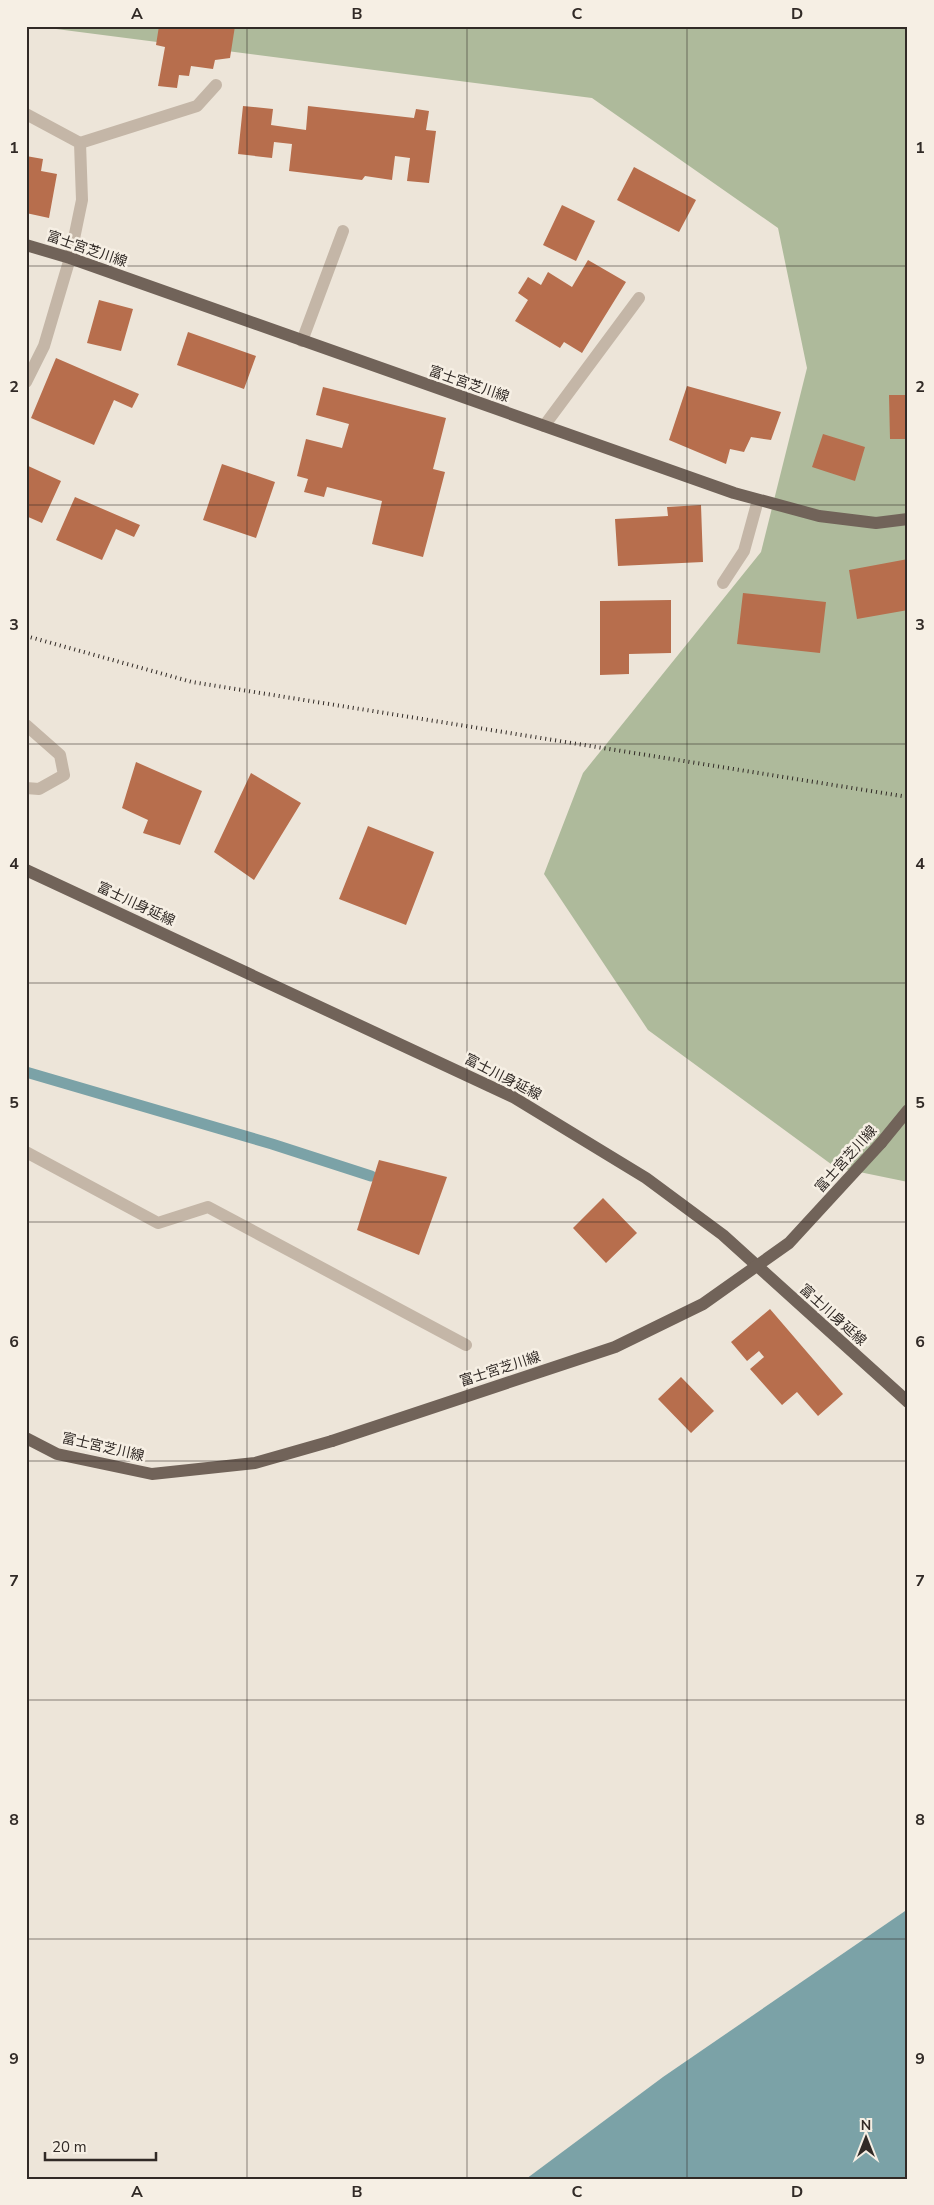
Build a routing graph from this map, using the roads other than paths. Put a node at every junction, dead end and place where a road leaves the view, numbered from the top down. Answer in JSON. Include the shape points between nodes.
{"nodes":[{"id":1,"x":216,"y":85,"type":"dead end"},
{"id":2,"x":26,"y":114,"type":"edge"},
{"id":3,"x":80,"y":143,"type":"junction"},
{"id":4,"x":343,"y":231,"type":"dead end"},
{"id":5,"x":26,"y":245,"type":"edge"},
{"id":6,"x":70,"y":258,"type":"junction"},
{"id":7,"x":639,"y":298,"type":"dead end"},
{"id":8,"x":302,"y":341,"type":"junction"},
{"id":9,"x":26,"y":382,"type":"edge"},
{"id":10,"x":544,"y":426,"type":"junction"},
{"id":11,"x":758,"y":500,"type":"junction"},
{"id":12,"x":908,"y":519,"type":"edge"},
{"id":13,"x":723,"y":582,"type":"dead end"},
{"id":14,"x":26,"y":725,"type":"edge"},
{"id":15,"x":26,"y":788,"type":"edge"},
{"id":16,"x":26,"y":870,"type":"edge"},
{"id":17,"x":908,"y":1110,"type":"edge"},
{"id":18,"x":26,"y":1152,"type":"edge"},
{"id":19,"x":466,"y":1345,"type":"dead end"},
{"id":20,"x":908,"y":1402,"type":"edge"},
{"id":21,"x":26,"y":1438,"type":"edge"}],
"edges":[{"from":1,"to":3,"type":"street","via":[[197,106]]},
{"from":2,"to":3,"type":"street"},
{"from":3,"to":6,"type":"street","via":[[82,200]]},
{"from":4,"to":8,"type":"street"},
{"from":5,"to":6,"type":"main road","name":"富士宮芝川線"},
{"from":6,"to":8,"type":"main road","name":"富士宮芝川線"},
{"from":6,"to":9,"type":"street","via":[[44,346]]},
{"from":7,"to":10,"type":"street"},
{"from":8,"to":10,"type":"main road","name":"富士宮芝川線"},
{"from":10,"to":11,"type":"main road","name":"富士宮芝川線"},
{"from":11,"to":12,"type":"main road","name":"富士宮芝川線","via":[[818,516],[876,524]]},
{"from":11,"to":13,"type":"street","via":[[744,551]]},
{"from":14,"to":15,"type":"street","via":[[60,755],[64,775],[39,789]]},
{"from":16,"to":20,"type":"main road","name":"富士川身延線","via":[[521,1102],[646,1178],[723,1235]]},
{"from":17,"to":21,"type":"main road","name":"富士宮芝川線","bridge":true,"via":[[789,1243],[703,1304],[615,1347],[332,1441],[255,1463],[152,1474],[58,1454]]},
{"from":18,"to":19,"type":"street","via":[[158,1223],[208,1207]]}]}
